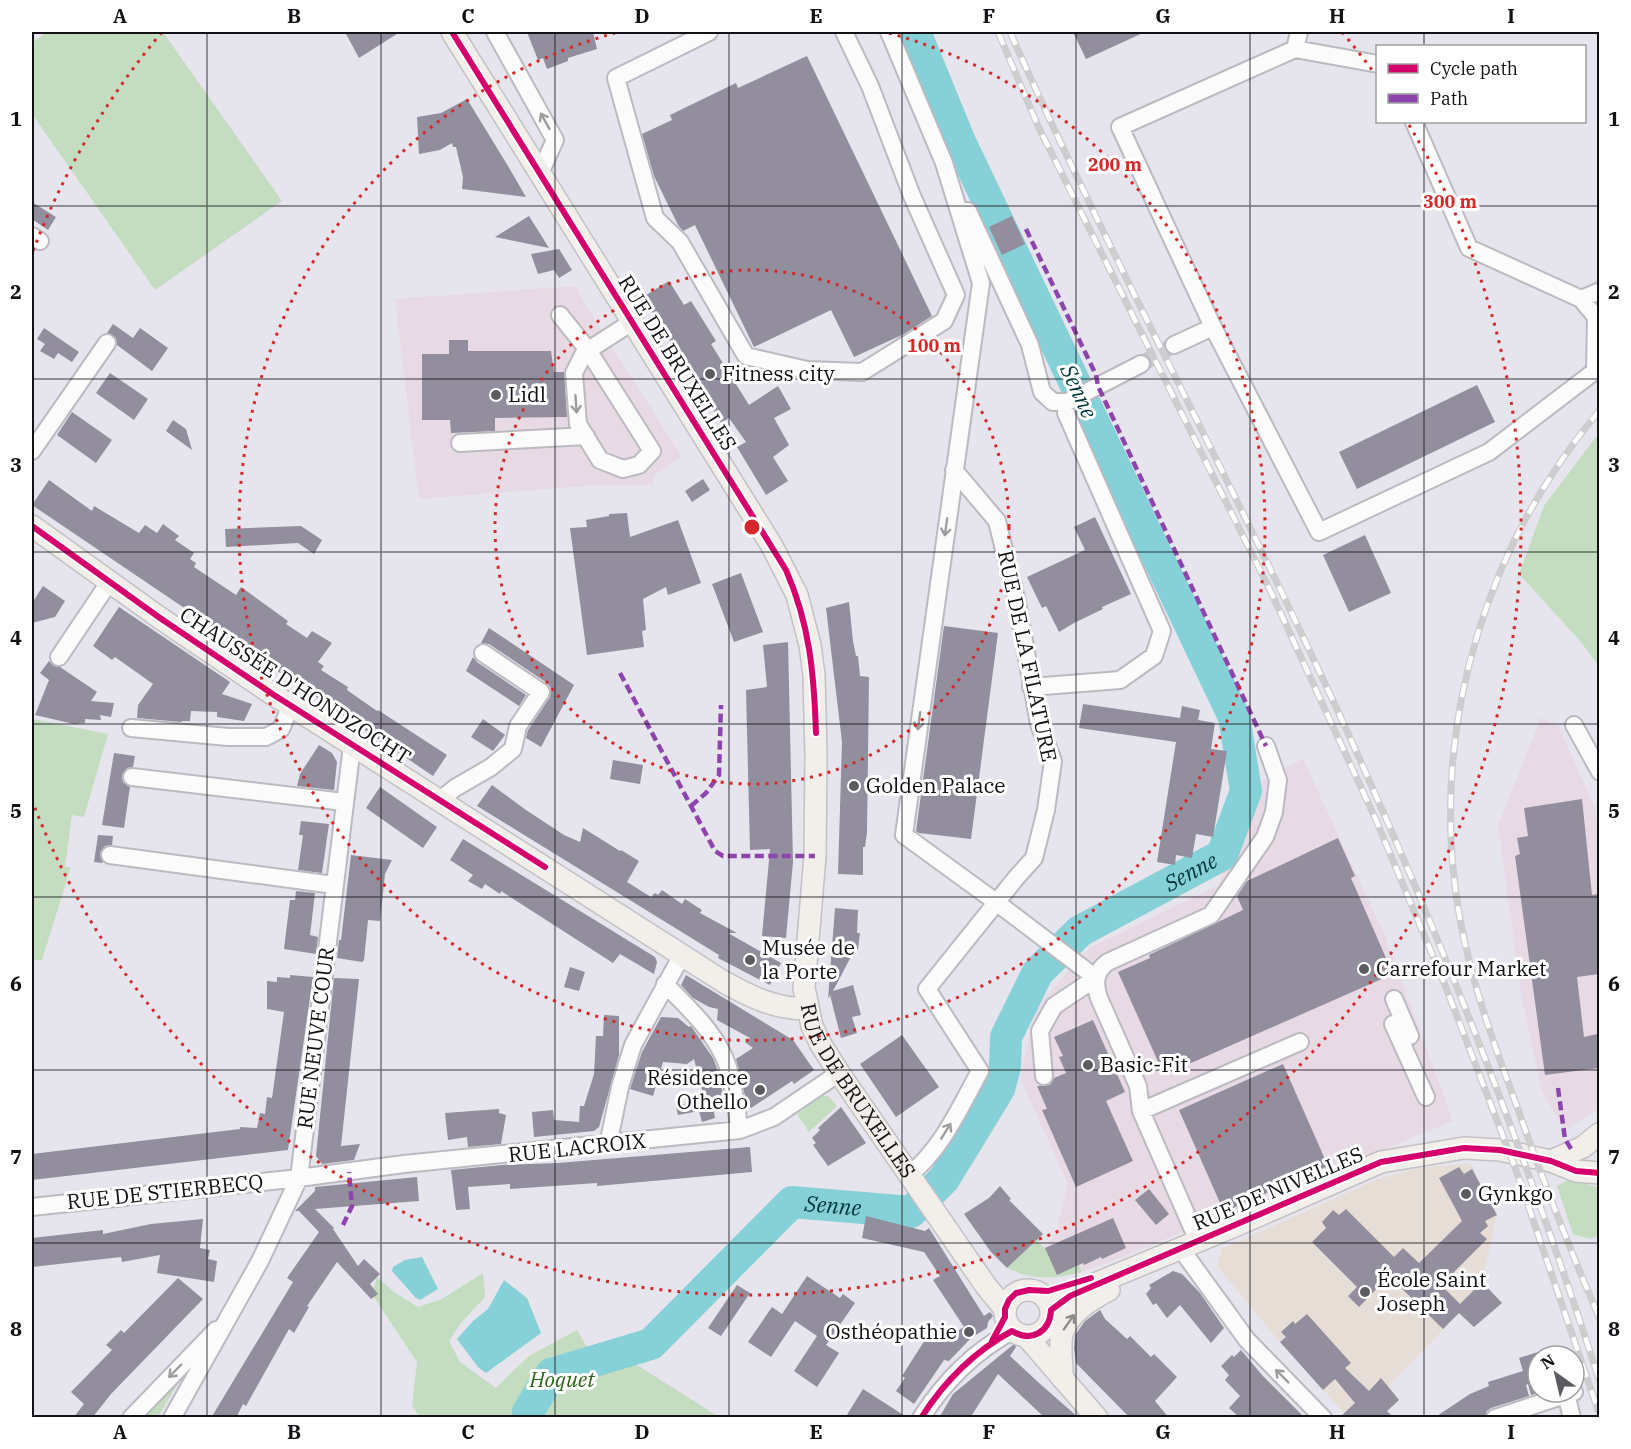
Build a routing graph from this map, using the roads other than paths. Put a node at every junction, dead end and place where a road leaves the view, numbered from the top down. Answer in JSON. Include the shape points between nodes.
{"nodes":[{"id":1,"x":452,"y":32,"type":"edge"},
{"id":2,"x":495,"y":32,"type":"edge"},
{"id":3,"x":709,"y":32,"type":"edge"},
{"id":4,"x":844,"y":32,"type":"edge"},
{"id":5,"x":889,"y":32,"type":"edge"},
{"id":6,"x":1299,"y":32,"type":"edge"},
{"id":7,"x":1295,"y":49,"type":"junction"},
{"id":8,"x":1376,"y":64,"type":"edge"},
{"id":9,"x":1414,"y":123,"type":"edge"},
{"id":10,"x":944,"y":163,"type":"junction"},
{"id":11,"x":540,"y":173,"type":"junction"},
{"id":12,"x":1599,"y":291,"type":"edge"},
{"id":13,"x":1581,"y":299,"type":"junction"},
{"id":14,"x":560,"y":315,"type":"dead end"},
{"id":15,"x":632,"y":322,"type":"junction"},
{"id":16,"x":1213,"y":327,"type":"junction"},
{"id":17,"x":107,"y":343,"type":"dead end"},
{"id":18,"x":1174,"y":345,"type":"tunnel mouth"},
{"id":19,"x":588,"y":350,"type":"junction"},
{"id":20,"x":1141,"y":364,"type":"tunnel mouth"},
{"id":21,"x":1066,"y":407,"type":"junction"},
{"id":22,"x":586,"y":436,"type":"junction"},
{"id":23,"x":460,"y":443,"type":"dead end"},
{"id":24,"x":32,"y":451,"type":"edge"},
{"id":25,"x":954,"y":470,"type":"junction"},
{"id":26,"x":32,"y":526,"type":"edge"},
{"id":27,"x":110,"y":581,"type":"junction"},
{"id":28,"x":483,"y":653,"type":"dead end"},
{"id":29,"x":59,"y":657,"type":"dead end"},
{"id":30,"x":1031,"y":687,"type":"junction"},
{"id":31,"x":291,"y":705,"type":"junction"},
{"id":32,"x":1574,"y":725,"type":"dead end"},
{"id":33,"x":131,"y":728,"type":"dead end"},
{"id":34,"x":352,"y":746,"type":"junction"},
{"id":35,"x":1266,"y":746,"type":"dead end"},
{"id":36,"x":1599,"y":772,"type":"edge"},
{"id":37,"x":132,"y":777,"type":"dead end"},
{"id":38,"x":440,"y":800,"type":"junction"},
{"id":39,"x":344,"y":802,"type":"junction"},
{"id":40,"x":110,"y":855,"type":"dead end"},
{"id":41,"x":334,"y":885,"type":"junction"},
{"id":42,"x":996,"y":902,"type":"junction"},
{"id":43,"x":682,"y":955,"type":"junction"},
{"id":44,"x":1096,"y":978,"type":"junction"},
{"id":45,"x":665,"y":984,"type":"junction"},
{"id":46,"x":1394,"y":999,"type":"dead end"},
{"id":47,"x":808,"y":1008,"type":"junction"},
{"id":48,"x":1393,"y":1024,"type":"dead end"},
{"id":49,"x":1300,"y":1042,"type":"dead end"},
{"id":50,"x":1424,"y":1070,"type":"dead end"},
{"id":51,"x":838,"y":1073,"type":"junction"},
{"id":52,"x":1044,"y":1076,"type":"dead end"},
{"id":53,"x":1426,"y":1097,"type":"dead end"},
{"id":54,"x":1141,"y":1111,"type":"junction"},
{"id":55,"x":740,"y":1131,"type":"junction"},
{"id":56,"x":1599,"y":1133,"type":"edge"},
{"id":57,"x":608,"y":1144,"type":"junction"},
{"id":58,"x":1551,"y":1161,"type":"junction"},
{"id":59,"x":1599,"y":1166,"type":"edge"},
{"id":60,"x":1599,"y":1173,"type":"edge"},
{"id":61,"x":299,"y":1178,"type":"junction"},
{"id":62,"x":911,"y":1178,"type":"junction"},
{"id":63,"x":32,"y":1207,"type":"edge"},
{"id":64,"x":1190,"y":1245,"type":"junction"},
{"id":65,"x":1114,"y":1275,"type":"junction"},
{"id":66,"x":231,"y":1314,"type":"junction"},
{"id":67,"x":1020,"y":1315,"type":"junction"},
{"id":68,"x":1059,"y":1374,"type":"junction"},
{"id":69,"x":1537,"y":1404,"type":"edge"},
{"id":70,"x":131,"y":1418,"type":"edge"},
{"id":71,"x":172,"y":1418,"type":"edge"},
{"id":72,"x":921,"y":1418,"type":"edge"},
{"id":73,"x":1097,"y":1418,"type":"edge"},
{"id":74,"x":1323,"y":1418,"type":"edge"},
{"id":75,"x":1495,"y":1418,"type":"edge"}],
"edges":[{"from":1,"to":11,"type":"main road","name":"RUE DE BRUXELLES"},
{"from":11,"to":2,"type":"street","one_way":true,"via":[[555,140]]},
{"from":3,"to":4,"type":"street","via":[[616,78],[655,218],[680,242],[746,356],[807,370],[862,372],[944,321],[956,295]]},
{"from":5,"to":10,"type":"street"},
{"from":6,"to":7,"type":"street"},
{"from":7,"to":8,"type":"street"},
{"from":7,"to":16,"type":"street","via":[[1120,127]]},
{"from":9,"to":13,"type":"street","via":[[1469,248]]},
{"from":10,"to":21,"type":"street","via":[[1030,345],[1042,392]]},
{"from":10,"to":25,"type":"street","via":[[981,283]]},
{"from":11,"to":15,"type":"main road","name":"RUE DE BRUXELLES"},
{"from":12,"to":13,"type":"street"},
{"from":13,"to":16,"type":"street","via":[[1596,317],[1595,370],[1488,452],[1319,532]]},
{"from":14,"to":19,"type":"street"},
{"from":15,"to":19,"type":"street"},
{"from":15,"to":47,"type":"main road","name":"RUE DE BRUXELLES","via":[[772,546],[797,595],[804,619],[814,675],[816,755],[815,856],[804,987]]},
{"from":16,"to":18,"type":"street"},
{"from":17,"to":24,"type":"street"},
{"from":19,"to":22,"type":"street","one_way":true,"via":[[574,373],[578,424]]},
{"from":19,"to":22,"type":"street","via":[[652,451],[639,465],[623,470],[600,460]]},
{"from":20,"to":21,"type":"street"},
{"from":21,"to":30,"type":"street","via":[[1162,631],[1154,656],[1120,680]]},
{"from":22,"to":23,"type":"street"},
{"from":25,"to":30,"type":"street","name":"RUE DE LA FILATURE","via":[[997,521],[1017,602]]},
{"from":25,"to":42,"type":"street","one_way":true,"via":[[904,835]]},
{"from":26,"to":27,"type":"main road","name":"CHAUSSÉE D'HONDZOCHT"},
{"from":27,"to":29,"type":"street"},
{"from":27,"to":31,"type":"main road","name":"CHAUSSÉE D'HONDZOCHT"},
{"from":28,"to":38,"type":"street","via":[[541,692],[518,726],[513,749]]},
{"from":30,"to":42,"type":"street","name":"RUE DE LA FILATURE","via":[[1053,761],[1046,810],[1034,858]]},
{"from":31,"to":33,"type":"street","via":[[280,729],[266,737]]},
{"from":31,"to":34,"type":"main road","name":"CHAUSSÉE D'HONDZOCHT"},
{"from":32,"to":36,"type":"street"},
{"from":34,"to":38,"type":"main road","name":"CHAUSSÉE D'HONDZOCHT"},
{"from":34,"to":39,"type":"street","name":"RUE NEUVE COUR"},
{"from":35,"to":44,"type":"street","via":[[1278,780],[1274,812],[1265,837],[1211,915],[1108,962]]},
{"from":37,"to":39,"type":"street"},
{"from":38,"to":43,"type":"main road","name":"CHAUSSÉE D'HONDZOCHT"},
{"from":39,"to":41,"type":"street","name":"RUE NEUVE COUR"},
{"from":40,"to":41,"type":"street"},
{"from":41,"to":61,"type":"street","name":"RUE NEUVE COUR"},
{"from":42,"to":44,"type":"street"},
{"from":62,"to":42,"type":"street","name":"RUE DE LA FILATURE","one_way":true,"via":[[947,1129],[980,1071],[927,989]]},
{"from":43,"to":45,"type":"street"},
{"from":43,"to":47,"type":"main road","name":"CHAUSSÉE D'HONDZOCHT","via":[[750,996],[772,1005]]},
{"from":44,"to":52,"type":"street","via":[[1054,1006],[1040,1031]]},
{"from":44,"to":54,"type":"street","via":[[1099,998],[1138,1086]]},
{"from":45,"to":55,"type":"street","via":[[709,1031],[723,1054]]},
{"from":45,"to":57,"type":"street","via":[[633,1045]]},
{"from":46,"to":50,"type":"street"},
{"from":47,"to":51,"type":"main road","name":"RUE DE BRUXELLES","via":[[812,1026]]},
{"from":48,"to":53,"type":"street"},
{"from":49,"to":54,"type":"street"},
{"from":51,"to":55,"type":"street","name":"RUE LACROIX","via":[[774,1117]]},
{"from":51,"to":62,"type":"main road","name":"RUE DE BRUXELLES"},
{"from":54,"to":64,"type":"street"},
{"from":55,"to":57,"type":"street","name":"RUE LACROIX"},
{"from":56,"to":58,"type":"main road","via":[[1583,1147]]},
{"from":56,"to":59,"type":"main road","via":[[1595,1144]]},
{"from":57,"to":61,"type":"street","name":"RUE LACROIX"},
{"from":58,"to":60,"type":"main road","name":"RUE DE NIVELLES","via":[[1576,1171]]},
{"from":58,"to":64,"type":"main road","name":"RUE DE NIVELLES","via":[[1500,1150],[1464,1149],[1381,1162]]},
{"from":61,"to":63,"type":"street","name":"RUE DE STIERBECQ"},
{"from":61,"to":66,"type":"street","name":"RUE NEUVE COUR"},
{"from":62,"to":67,"type":"main road","name":"RUE DE BRUXELLES","via":[[968,1257]]},
{"from":64,"to":65,"type":"main road","name":"RUE DE NIVELLES"},
{"from":74,"to":64,"type":"street","one_way":true,"via":[[1247,1340]]},
{"from":65,"to":67,"type":"main road","name":"RUE DE NIVELLES","via":[[1048,1291]]},
{"from":65,"to":67,"type":"main road","name":"RUE DE NIVELLES","via":[[1070,1296],[1051,1310],[1048,1324]]},
{"from":68,"to":65,"type":"main road","one_way":true,"via":[[1063,1332],[1090,1300],[1110,1289]]},
{"from":66,"to":70,"type":"street","name":"RUE NEUVE COUR","one_way":true},
{"from":66,"to":71,"type":"street","name":"RUE NEUVE COUR"},
{"from":67,"to":68,"type":"main road"},
{"from":67,"to":72,"type":"street","via":[[960,1368]]},
{"from":68,"to":73,"type":"main road"},
{"from":69,"to":75,"type":"street"}]}
